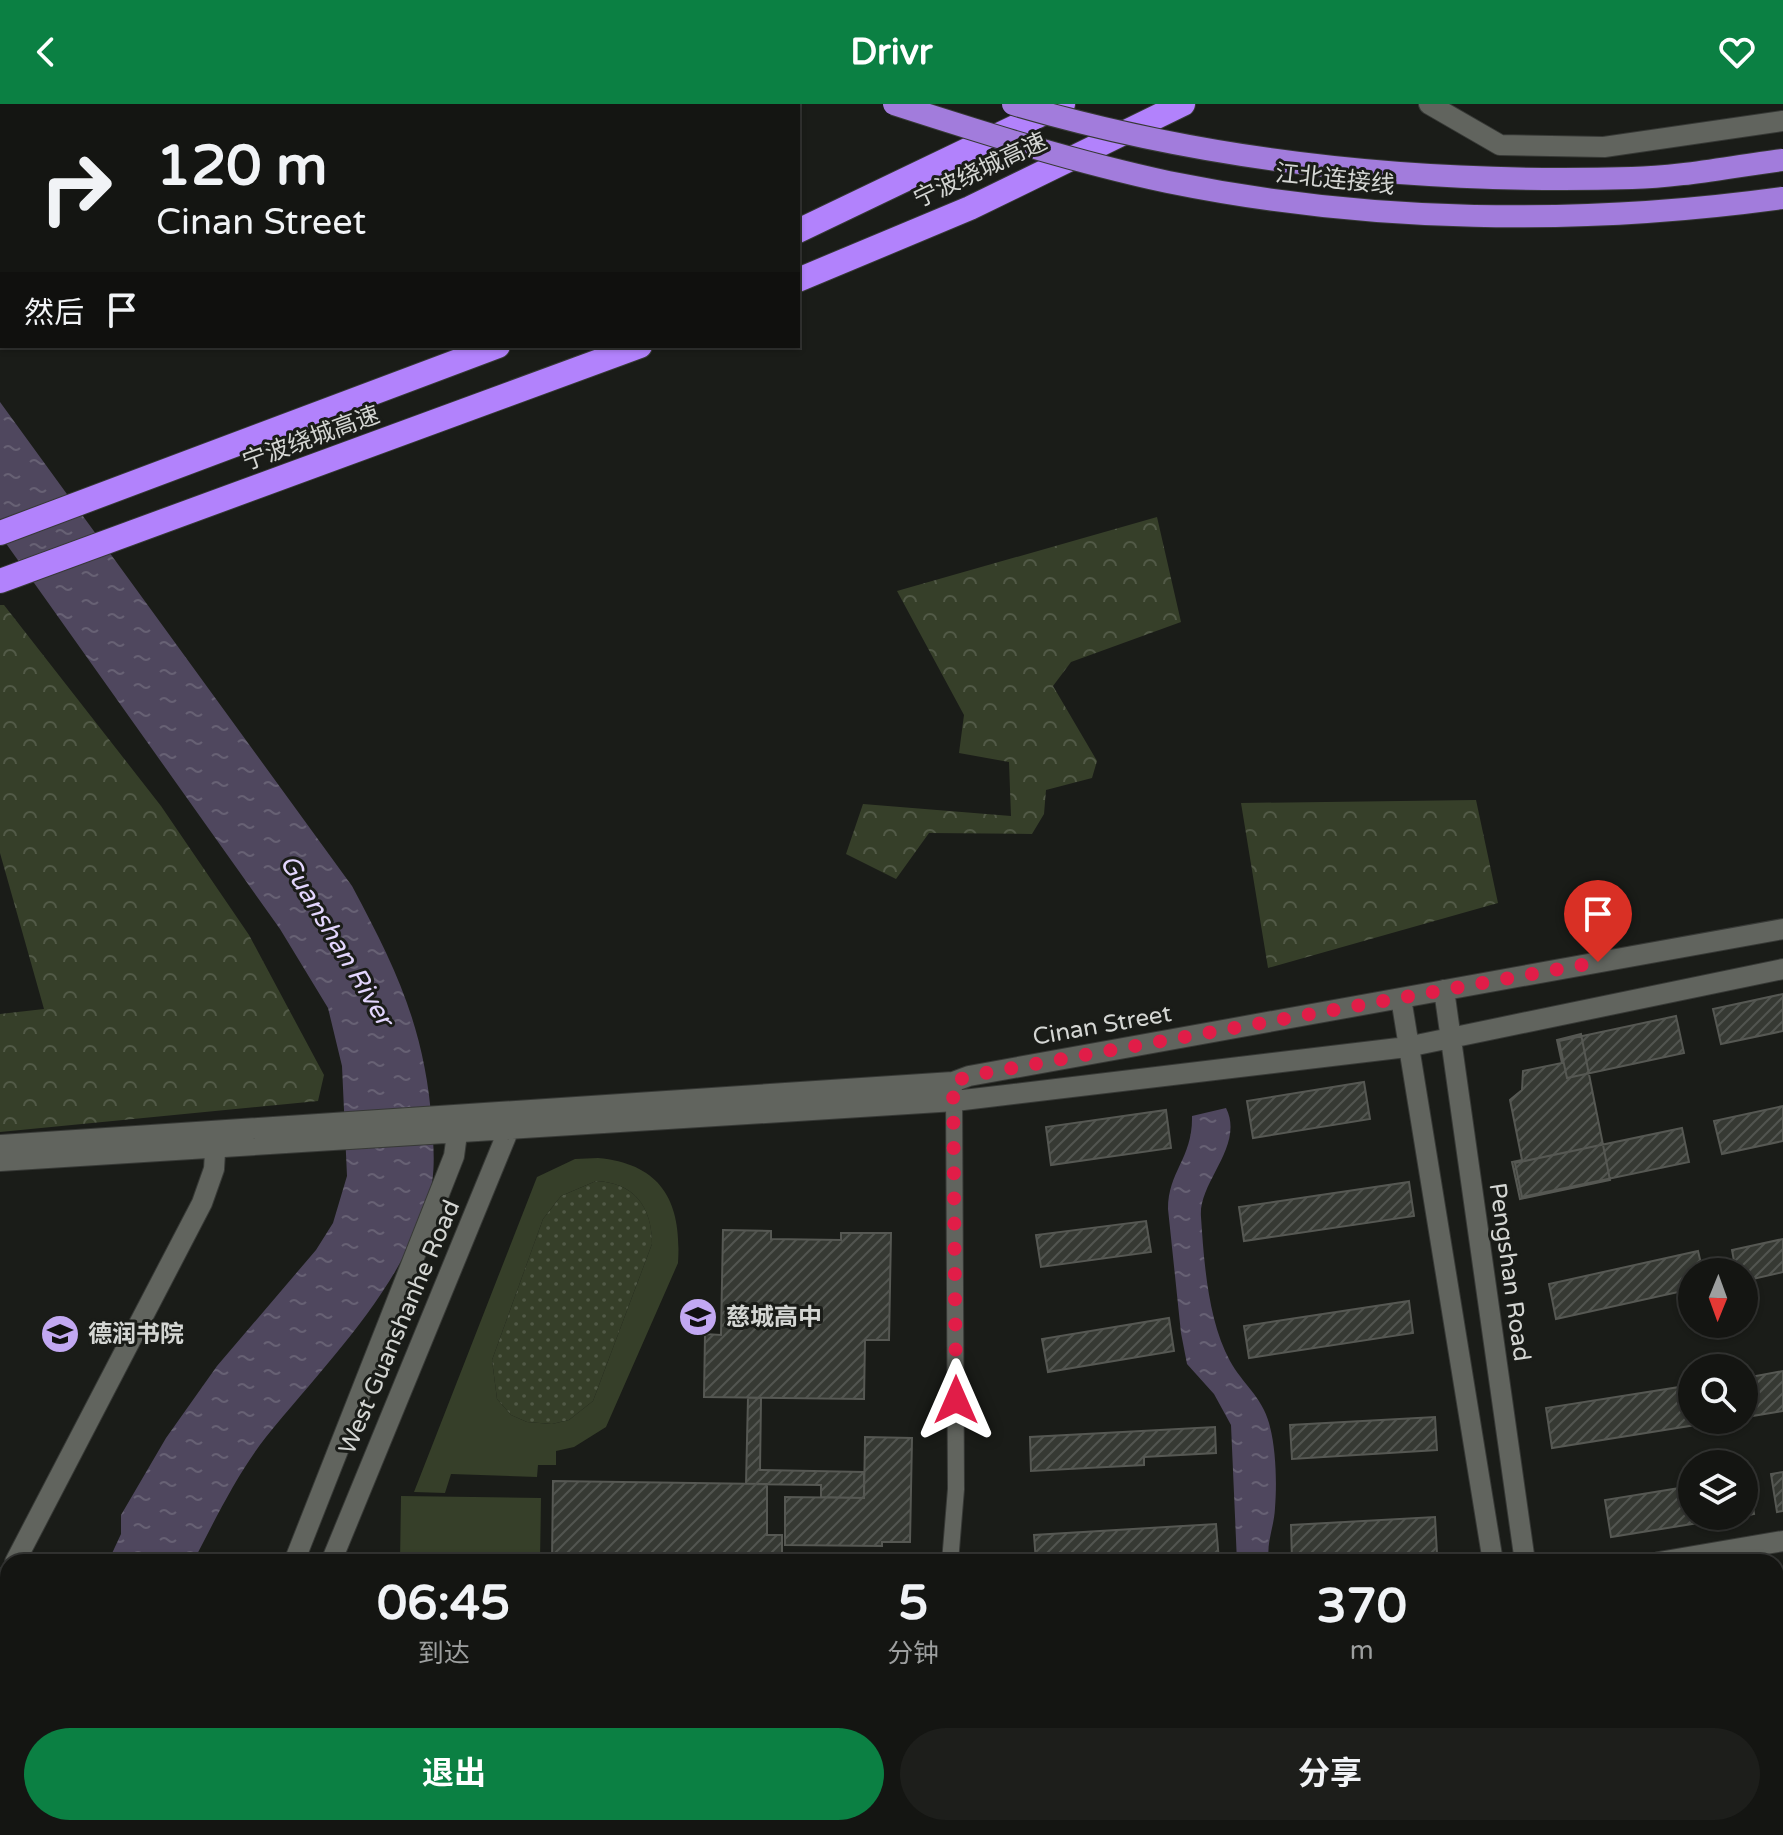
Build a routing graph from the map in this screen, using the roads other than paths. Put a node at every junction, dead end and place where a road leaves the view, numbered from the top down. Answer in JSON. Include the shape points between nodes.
{"nodes":[{"id":1,"x":894,"y":104,"type":"edge"},
{"id":2,"x":1013,"y":104,"type":"edge"},
{"id":3,"x":1063,"y":104,"type":"edge"},
{"id":4,"x":1183,"y":104,"type":"edge"},
{"id":5,"x":1429,"y":104,"type":"edge"},
{"id":6,"x":1783,"y":121,"type":"edge"},
{"id":7,"x":1783,"y":160,"type":"edge"},
{"id":8,"x":1783,"y":198,"type":"edge"},
{"id":9,"x":800,"y":230,"type":"edge"},
{"id":10,"x":800,"y":279,"type":"edge"},
{"id":11,"x":493,"y":348,"type":"edge"},
{"id":12,"x":635,"y":348,"type":"edge"},
{"id":13,"x":0,"y":533,"type":"edge"},
{"id":14,"x":0,"y":581,"type":"edge"},
{"id":15,"x":1783,"y":929,"type":"edge"},
{"id":16,"x":1783,"y":969,"type":"edge"},
{"id":17,"x":1444,"y":990,"type":"junction"},
{"id":18,"x":1401,"y":998,"type":"junction"},
{"id":19,"x":1451,"y":1039,"type":"junction"},
{"id":20,"x":1407,"y":1047,"type":"junction"},
{"id":21,"x":954,"y":1091,"type":"junction"},
{"id":22,"x":510,"y":1120,"type":"junction"},
{"id":23,"x":458,"y":1124,"type":"junction"},
{"id":24,"x":216,"y":1138,"type":"junction"},
{"id":25,"x":0,"y":1145,"type":"edge"},
{"id":26,"x":0,"y":1161,"type":"edge"},
{"id":27,"x":1783,"y":1541,"type":"edge"},
{"id":28,"x":19,"y":1554,"type":"edge"},
{"id":29,"x":297,"y":1554,"type":"edge"},
{"id":30,"x":334,"y":1554,"type":"edge"},
{"id":31,"x":951,"y":1554,"type":"edge"},
{"id":32,"x":1492,"y":1554,"type":"edge"},
{"id":33,"x":1524,"y":1554,"type":"edge"},
{"id":34,"x":1706,"y":1554,"type":"edge"}],
"edges":[{"from":1,"to":8,"type":"highway","name":"江北连接线","bridge":true,"via":[[1027,147],[1283,202],[1459,217],[1603,216]]},
{"from":2,"to":7,"type":"highway","name":"江北连接线","bridge":true,"via":[[1084,125],[1247,158],[1423,175],[1634,178]]},
{"from":3,"to":9,"type":"highway","name":"宁波绕城高速"},
{"from":4,"to":10,"type":"highway","name":"宁波绕城高速","via":[[970,208]]},
{"from":5,"to":6,"type":"street","via":[[1500,145],[1604,147]]},
{"from":11,"to":13,"type":"highway","name":"宁波绕城高速"},
{"from":12,"to":14,"type":"highway","name":"宁波绕城高速"},
{"from":15,"to":17,"type":"street","name":"Cinan Street"},
{"from":16,"to":19,"type":"street","name":"Cinan Street"},
{"from":17,"to":18,"type":"street","name":"Cinan Street"},
{"from":17,"to":19,"type":"street","name":"Pengshan Road"},
{"from":18,"to":20,"type":"street"},
{"from":18,"to":21,"type":"street","name":"Cinan Street","via":[[969,1076]]},
{"from":19,"to":20,"type":"street","name":"Cinan Street"},
{"from":19,"to":33,"type":"street","name":"Pengshan Road"},
{"from":20,"to":21,"type":"street","name":"Cinan Street"},
{"from":20,"to":32,"type":"street"},
{"from":21,"to":22,"type":"street","name":"Cinan Street"},
{"from":21,"to":31,"type":"street","via":[[956,1489]]},
{"from":22,"to":23,"type":"street","name":"Cinan Street"},
{"from":22,"to":30,"type":"street","name":"West Guanshanhe Road"},
{"from":23,"to":24,"type":"street","name":"Cinan Street"},
{"from":23,"to":29,"type":"street","name":"West Guanshanhe Road","via":[[454,1156]]},
{"from":24,"to":25,"type":"street"},
{"from":24,"to":26,"type":"street"},
{"from":24,"to":28,"type":"street","via":[[214,1169],[202,1203]]},
{"from":27,"to":34,"type":"street"}]}
